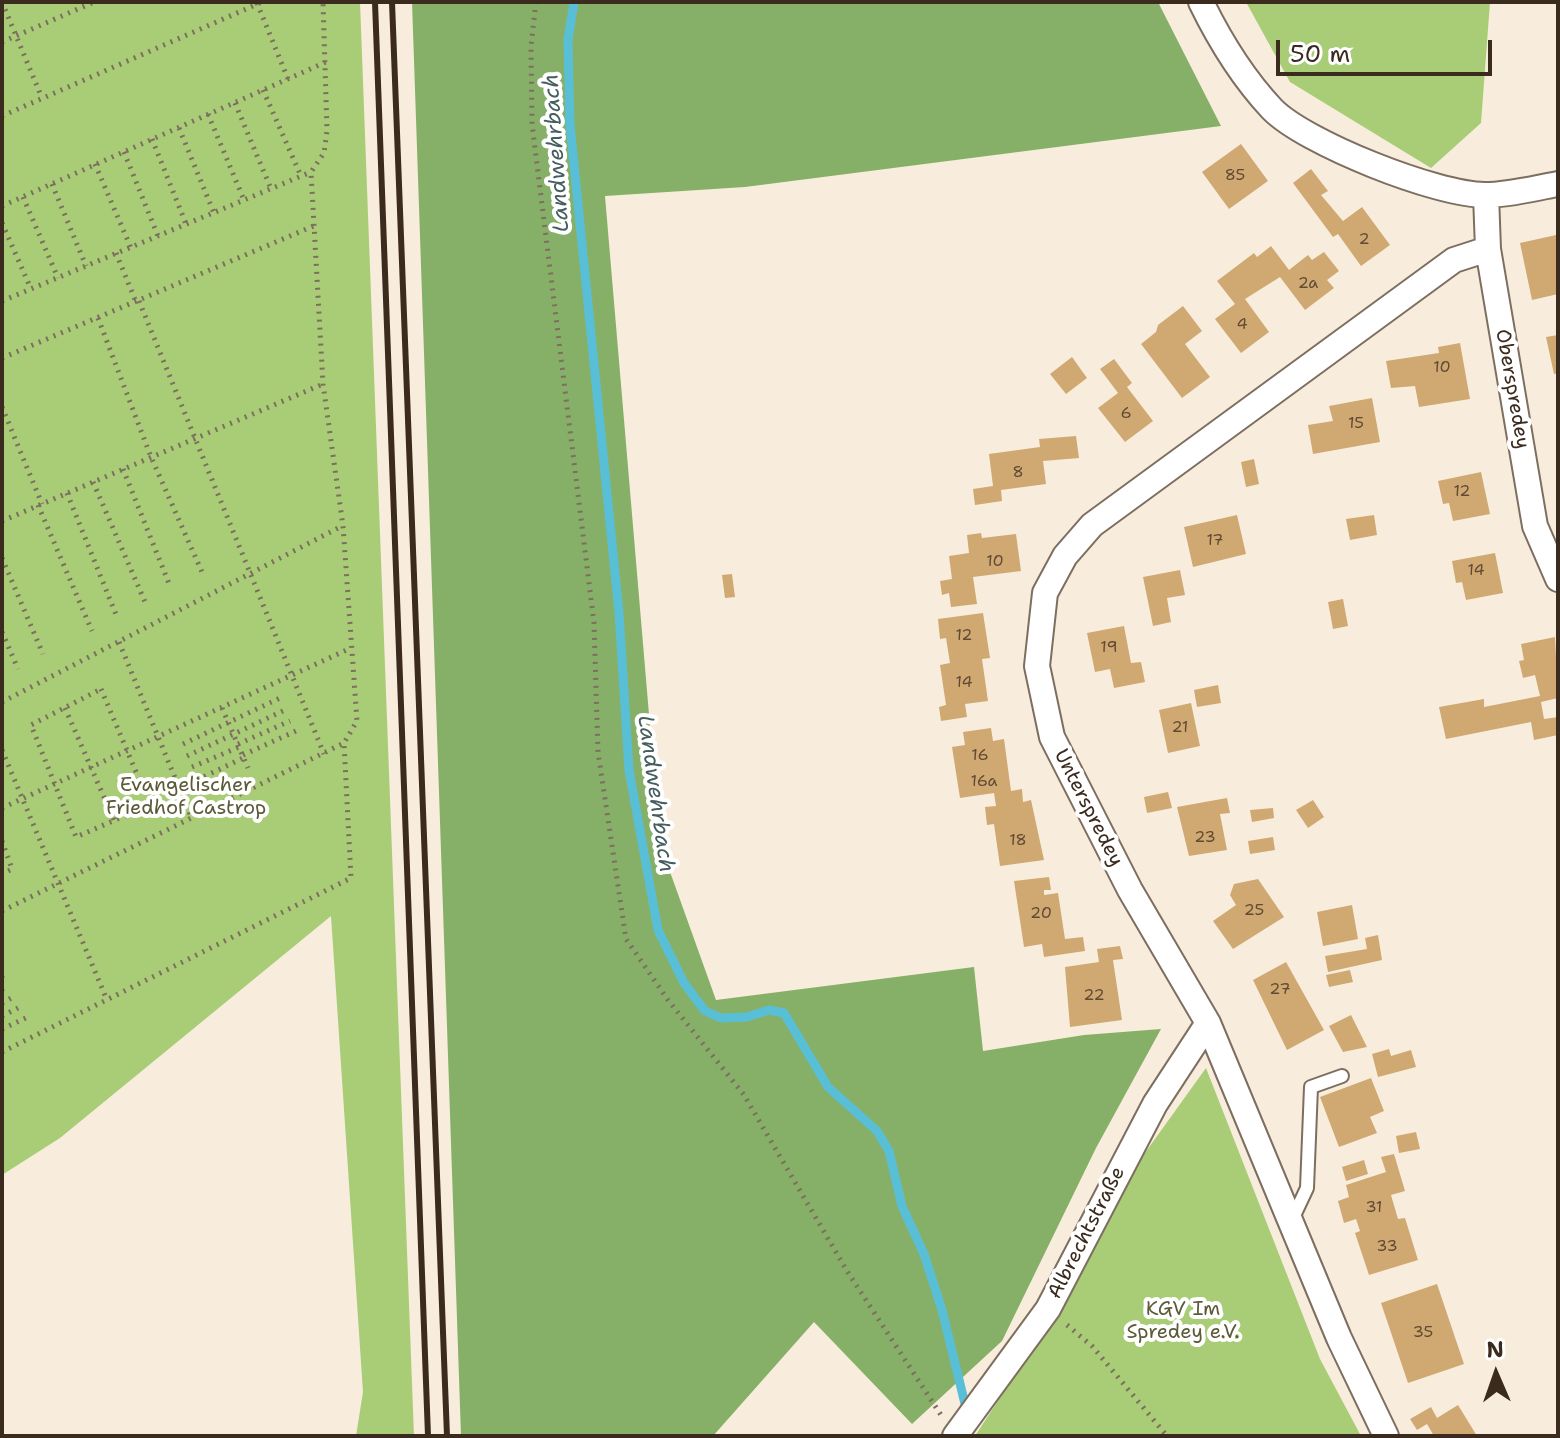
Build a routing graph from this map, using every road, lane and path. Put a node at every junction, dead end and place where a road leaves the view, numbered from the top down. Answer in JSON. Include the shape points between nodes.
{"nodes":[{"id":1,"x":2,"y":2,"type":"edge"},
{"id":2,"x":94,"y":2,"type":"edge"},
{"id":3,"x":323,"y":2,"type":"edge"},
{"id":4,"x":536,"y":2,"type":"edge"},
{"id":5,"x":1201,"y":2,"type":"edge"},
{"id":6,"x":259,"y":3,"type":"edge"},
{"id":7,"x":17,"y":36,"type":"junction"},
{"id":8,"x":2,"y":42,"type":"edge"},
{"id":9,"x":326,"y":62,"type":"junction"},
{"id":10,"x":288,"y":79,"type":"junction"},
{"id":11,"x":263,"y":90,"type":"junction"},
{"id":12,"x":42,"y":98,"type":"junction"},
{"id":13,"x":235,"y":103,"type":"junction"},
{"id":14,"x":208,"y":114,"type":"junction"},
{"id":15,"x":2,"y":116,"type":"edge"},
{"id":16,"x":179,"y":128,"type":"junction"},
{"id":17,"x":152,"y":139,"type":"junction"},
{"id":18,"x":124,"y":152,"type":"junction"},
{"id":19,"x":95,"y":164,"type":"junction"},
{"id":20,"x":311,"y":172,"type":"junction"},
{"id":21,"x":301,"y":176,"type":"junction"},
{"id":22,"x":52,"y":184,"type":"junction"},
{"id":23,"x":1558,"y":184,"type":"edge"},
{"id":24,"x":271,"y":189,"type":"junction"},
{"id":25,"x":1486,"y":195,"type":"junction"},
{"id":26,"x":23,"y":197,"type":"junction"},
{"id":27,"x":244,"y":200,"type":"junction"},
{"id":28,"x":2,"y":206,"type":"edge"},
{"id":29,"x":214,"y":213,"type":"junction"},
{"id":30,"x":2,"y":223,"type":"edge"},
{"id":31,"x":186,"y":224,"type":"junction"},
{"id":32,"x":316,"y":225,"type":"junction"},
{"id":33,"x":158,"y":236,"type":"junction"},
{"id":34,"x":131,"y":248,"type":"junction"},
{"id":35,"x":1488,"y":249,"type":"junction"},
{"id":36,"x":116,"y":253,"type":"junction"},
{"id":37,"x":86,"y":266,"type":"junction"},
{"id":38,"x":58,"y":278,"type":"junction"},
{"id":39,"x":31,"y":289,"type":"junction"},
{"id":40,"x":3,"y":299,"type":"edge"},
{"id":41,"x":137,"y":301,"type":"junction"},
{"id":42,"x":98,"y":318,"type":"junction"},
{"id":43,"x":2,"y":358,"type":"edge"},
{"id":44,"x":323,"y":384,"type":"junction"},
{"id":45,"x":2,"y":407,"type":"edge"},
{"id":46,"x":195,"y":439,"type":"junction"},
{"id":47,"x":151,"y":457,"type":"junction"},
{"id":48,"x":123,"y":469,"type":"junction"},
{"id":49,"x":93,"y":482,"type":"junction"},
{"id":50,"x":67,"y":493,"type":"junction"},
{"id":51,"x":40,"y":504,"type":"junction"},
{"id":52,"x":2,"y":521,"type":"edge"},
{"id":53,"x":343,"y":526,"type":"junction"},
{"id":54,"x":2,"y":558,"type":"edge"},
{"id":55,"x":202,"y":572,"type":"dead end"},
{"id":56,"x":251,"y":573,"type":"junction"},
{"id":57,"x":1558,"y":579,"type":"edge"},
{"id":58,"x":170,"y":586,"type":"dead end"},
{"id":59,"x":145,"y":602,"type":"dead end"},
{"id":60,"x":117,"y":617,"type":"dead end"},
{"id":61,"x":92,"y":631,"type":"dead end"},
{"id":62,"x":2,"y":632,"type":"edge"},
{"id":63,"x":119,"y":642,"type":"junction"},
{"id":64,"x":351,"y":648,"type":"junction"},
{"id":65,"x":43,"y":654,"type":"dead end"},
{"id":66,"x":18,"y":669,"type":"dead end"},
{"id":67,"x":292,"y":675,"type":"junction"},
{"id":68,"x":280,"y":698,"type":"dead end"},
{"id":69,"x":2,"y":702,"type":"edge"},
{"id":70,"x":65,"y":708,"type":"junction"},
{"id":71,"x":222,"y":708,"type":"junction"},
{"id":72,"x":285,"y":710,"type":"dead end"},
{"id":73,"x":290,"y":721,"type":"dead end"},
{"id":74,"x":229,"y":723,"type":"junction"},
{"id":75,"x":296,"y":731,"type":"dead end"},
{"id":76,"x":233,"y":734,"type":"junction"},
{"id":77,"x":158,"y":737,"type":"junction"},
{"id":78,"x":344,"y":743,"type":"junction"},
{"id":79,"x":183,"y":744,"type":"dead end"},
{"id":80,"x":238,"y":745,"type":"junction"},
{"id":81,"x":2,"y":750,"type":"edge"},
{"id":82,"x":129,"y":750,"type":"junction"},
{"id":83,"x":324,"y":754,"type":"junction"},
{"id":84,"x":187,"y":756,"type":"dead end"},
{"id":85,"x":243,"y":756,"type":"junction"},
{"id":86,"x":91,"y":767,"type":"junction"},
{"id":87,"x":192,"y":767,"type":"dead end"},
{"id":88,"x":248,"y":768,"type":"dead end"},
{"id":89,"x":197,"y":780,"type":"dead end"},
{"id":90,"x":56,"y":783,"type":"junction"},
{"id":91,"x":23,"y":798,"type":"junction"},
{"id":92,"x":2,"y":808,"type":"edge"},
{"id":93,"x":192,"y":819,"type":"junction"},
{"id":94,"x":114,"y":820,"type":"junction"},
{"id":95,"x":2,"y":841,"type":"edge"},
{"id":96,"x":2,"y":874,"type":"edge"},
{"id":97,"x":58,"y":883,"type":"junction"},
{"id":98,"x":2,"y":911,"type":"edge"},
{"id":99,"x":9,"y":986,"type":"dead end"},
{"id":100,"x":2,"y":989,"type":"edge"},
{"id":101,"x":15,"y":996,"type":"dead end"},
{"id":102,"x":107,"y":1000,"type":"junction"},
{"id":103,"x":2,"y":1003,"type":"edge"},
{"id":104,"x":22,"y":1006,"type":"dead end"},
{"id":105,"x":2,"y":1016,"type":"edge"},
{"id":106,"x":28,"y":1017,"type":"dead end"},
{"id":107,"x":1208,"y":1023,"type":"junction"},
{"id":108,"x":2,"y":1029,"type":"edge"},
{"id":109,"x":2,"y":1043,"type":"edge"},
{"id":110,"x":4,"y":1051,"type":"edge"},
{"id":111,"x":1342,"y":1076,"type":"dead end"},
{"id":112,"x":1291,"y":1221,"type":"junction"},
{"id":113,"x":1048,"y":1309,"type":"junction"},
{"id":114,"x":957,"y":1435,"type":"edge"},
{"id":115,"x":1167,"y":1436,"type":"edge"},
{"id":116,"x":1386,"y":1436,"type":"edge"}],
"edges":[{"from":1,"to":7,"type":"path"},
{"from":2,"to":7,"type":"path"},
{"from":3,"to":9,"type":"path"},
{"from":4,"to":114,"type":"path","via":[[532,124],[594,623],[598,752],[626,939],[744,1095],[847,1271]]},
{"from":5,"to":25,"type":"street","via":[[1245,77],[1300,131],[1402,176]]},
{"from":6,"to":10,"type":"path"},
{"from":6,"to":12,"type":"path"},
{"from":7,"to":8,"type":"path"},
{"from":7,"to":12,"type":"path"},
{"from":9,"to":10,"type":"path"},
{"from":9,"to":20,"type":"path","via":[[324,153]]},
{"from":10,"to":11,"type":"path"},
{"from":11,"to":13,"type":"path"},
{"from":11,"to":21,"type":"path"},
{"from":12,"to":15,"type":"path"},
{"from":13,"to":14,"type":"path"},
{"from":13,"to":24,"type":"path"},
{"from":14,"to":16,"type":"path"},
{"from":14,"to":27,"type":"path"},
{"from":16,"to":17,"type":"path"},
{"from":16,"to":29,"type":"path"},
{"from":17,"to":18,"type":"path"},
{"from":17,"to":31,"type":"path"},
{"from":18,"to":19,"type":"path"},
{"from":18,"to":33,"type":"path"},
{"from":19,"to":22,"type":"path"},
{"from":19,"to":34,"type":"path"},
{"from":20,"to":21,"type":"path"},
{"from":20,"to":32,"type":"path"},
{"from":21,"to":24,"type":"path"},
{"from":22,"to":26,"type":"path"},
{"from":22,"to":37,"type":"path"},
{"from":23,"to":25,"type":"street"},
{"from":24,"to":27,"type":"path"},
{"from":25,"to":35,"type":"street","name":"Oberspredey"},
{"from":26,"to":28,"type":"path"},
{"from":26,"to":38,"type":"path"},
{"from":27,"to":29,"type":"path"},
{"from":29,"to":31,"type":"path"},
{"from":30,"to":39,"type":"path"},
{"from":31,"to":33,"type":"path"},
{"from":32,"to":41,"type":"path"},
{"from":32,"to":44,"type":"path"},
{"from":33,"to":34,"type":"path"},
{"from":34,"to":36,"type":"path"},
{"from":35,"to":57,"type":"street","name":"Oberspredey","via":[[1535,526]]},
{"from":35,"to":107,"type":"street","name":"Unterspredey","via":[[1454,260],[1092,525],[1065,556],[1045,593],[1037,666],[1052,737],[1130,890]]},
{"from":36,"to":37,"type":"path"},
{"from":36,"to":41,"type":"path"},
{"from":37,"to":38,"type":"path"},
{"from":38,"to":39,"type":"path"},
{"from":39,"to":40,"type":"path"},
{"from":41,"to":42,"type":"path"},
{"from":41,"to":46,"type":"path"},
{"from":42,"to":43,"type":"path"},
{"from":42,"to":47,"type":"path"},
{"from":44,"to":46,"type":"path"},
{"from":44,"to":53,"type":"path"},
{"from":45,"to":51,"type":"path"},
{"from":46,"to":47,"type":"path"},
{"from":46,"to":56,"type":"path"},
{"from":47,"to":48,"type":"path"},
{"from":47,"to":55,"type":"path"},
{"from":48,"to":49,"type":"path"},
{"from":48,"to":58,"type":"path"},
{"from":49,"to":50,"type":"path"},
{"from":49,"to":59,"type":"path"},
{"from":50,"to":51,"type":"path"},
{"from":50,"to":60,"type":"path"},
{"from":51,"to":52,"type":"path"},
{"from":51,"to":61,"type":"path"},
{"from":53,"to":56,"type":"path"},
{"from":53,"to":64,"type":"path"},
{"from":54,"to":65,"type":"path"},
{"from":56,"to":63,"type":"path"},
{"from":56,"to":67,"type":"path"},
{"from":62,"to":66,"type":"path"},
{"from":63,"to":69,"type":"path"},
{"from":63,"to":77,"type":"path"},
{"from":64,"to":67,"type":"path"},
{"from":64,"to":78,"type":"path","via":[[357,721]]},
{"from":67,"to":71,"type":"path"},
{"from":67,"to":83,"type":"path"},
{"from":68,"to":74,"type":"path"},
{"from":70,"to":82,"type":"path","via":[[101,689]]},
{"from":70,"to":86,"type":"path"},
{"from":70,"to":90,"type":"path","via":[[31,725]]},
{"from":71,"to":74,"type":"path"},
{"from":71,"to":77,"type":"path"},
{"from":72,"to":76,"type":"path"},
{"from":73,"to":80,"type":"path"},
{"from":74,"to":76,"type":"path"},
{"from":74,"to":79,"type":"path"},
{"from":75,"to":85,"type":"path"},
{"from":76,"to":80,"type":"path"},
{"from":76,"to":84,"type":"path"},
{"from":77,"to":82,"type":"path"},
{"from":77,"to":93,"type":"path"},
{"from":78,"to":83,"type":"path"},
{"from":78,"to":102,"type":"path","via":[[351,878]]},
{"from":80,"to":85,"type":"path"},
{"from":80,"to":87,"type":"path"},
{"from":81,"to":91,"type":"path"},
{"from":82,"to":86,"type":"path"},
{"from":82,"to":94,"type":"path","via":[[150,805]]},
{"from":83,"to":93,"type":"path"},
{"from":85,"to":88,"type":"path"},
{"from":85,"to":89,"type":"path"},
{"from":86,"to":90,"type":"path"},
{"from":86,"to":94,"type":"path"},
{"from":90,"to":91,"type":"path"},
{"from":90,"to":94,"type":"path","via":[[76,837]]},
{"from":91,"to":92,"type":"path"},
{"from":91,"to":97,"type":"path"},
{"from":93,"to":97,"type":"path"},
{"from":95,"to":96,"type":"path","via":[[12,869]]},
{"from":97,"to":98,"type":"path"},
{"from":97,"to":102,"type":"path"},
{"from":99,"to":100,"type":"path"},
{"from":101,"to":103,"type":"path"},
{"from":102,"to":110,"type":"path"},
{"from":104,"to":105,"type":"path"},
{"from":106,"to":108,"type":"path"},
{"from":107,"to":112,"type":"street","name":"Unterspredey"},
{"from":107,"to":113,"type":"street","name":"Albrechtstraße","via":[[1155,1104]]},
{"from":109,"to":110,"type":"path"},
{"from":111,"to":112,"type":"lane","via":[[1311,1087],[1307,1188]]},
{"from":112,"to":116,"type":"street","name":"Unterspredey"},
{"from":113,"to":114,"type":"street","name":"Albrechtstraße"},
{"from":113,"to":115,"type":"path","via":[[1092,1346]]}]}
